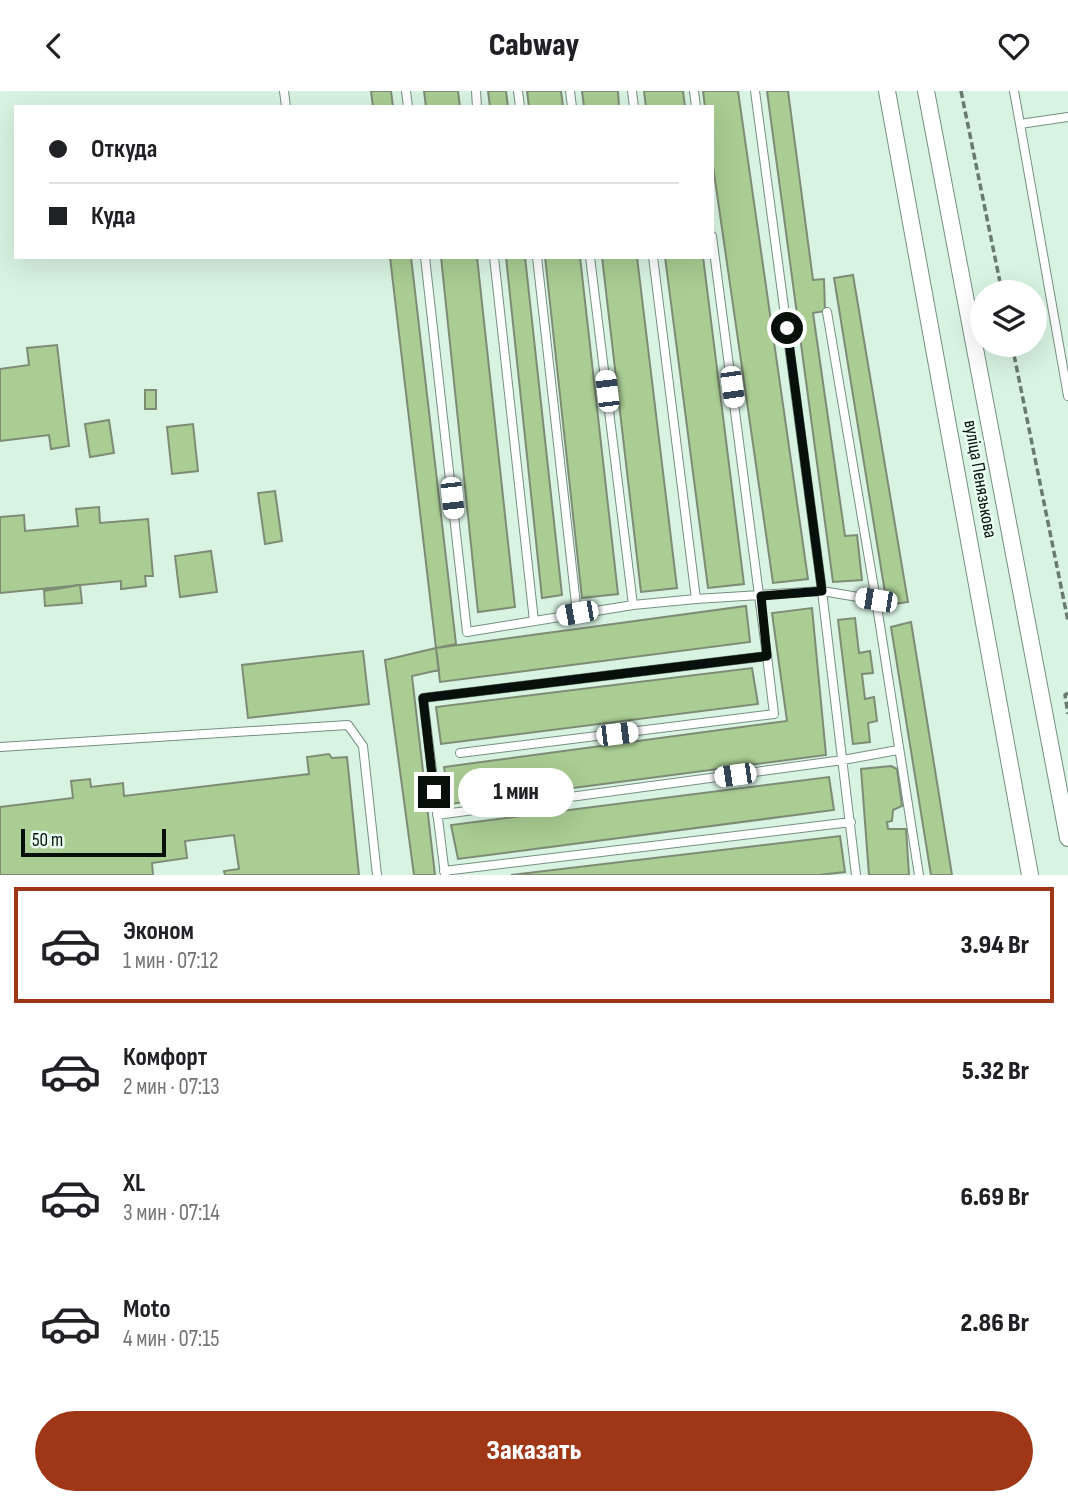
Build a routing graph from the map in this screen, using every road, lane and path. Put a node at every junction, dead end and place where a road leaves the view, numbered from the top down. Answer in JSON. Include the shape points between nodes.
{"nodes":[{"id":1,"x":755,"y":91,"type":"edge"},
{"id":2,"x":887,"y":91,"type":"edge"},
{"id":3,"x":926,"y":91,"type":"edge"},
{"id":4,"x":961,"y":91,"type":"edge"},
{"id":5,"x":1014,"y":91,"type":"edge"},
{"id":6,"x":1068,"y":117,"type":"edge"},
{"id":7,"x":1020,"y":124,"type":"junction"},
{"id":8,"x":714,"y":251,"type":"edge"},
{"id":9,"x":425,"y":259,"type":"edge"},
{"id":10,"x":494,"y":259,"type":"edge"},
{"id":11,"x":537,"y":259,"type":"edge"},
{"id":12,"x":590,"y":259,"type":"edge"},
{"id":13,"x":653,"y":259,"type":"edge"},
{"id":14,"x":1000,"y":280,"type":"edge"},
{"id":15,"x":827,"y":311,"type":"dead end"},
{"id":16,"x":1014,"y":357,"type":"edge"},
{"id":17,"x":1068,"y":396,"type":"edge"},
{"id":18,"x":822,"y":591,"type":"junction"},
{"id":19,"x":761,"y":596,"type":"junction"},
{"id":20,"x":696,"y":599,"type":"junction"},
{"id":21,"x":876,"y":600,"type":"junction"},
{"id":22,"x":633,"y":605,"type":"junction"},
{"id":23,"x":577,"y":613,"type":"junction"},
{"id":24,"x":534,"y":621,"type":"junction"},
{"id":25,"x":1068,"y":621,"type":"edge"},
{"id":26,"x":767,"y":656,"type":"junction"},
{"id":27,"x":1068,"y":693,"type":"edge"},
{"id":28,"x":1068,"y":714,"type":"edge"},
{"id":29,"x":0,"y":747,"type":"edge"},
{"id":30,"x":898,"y":750,"type":"junction"},
{"id":31,"x":460,"y":753,"type":"dead end"},
{"id":32,"x":843,"y":760,"type":"junction"},
{"id":33,"x":437,"y":815,"type":"junction"},
{"id":34,"x":851,"y":822,"type":"junction"},
{"id":35,"x":1068,"y":838,"type":"edge"},
{"id":36,"x":444,"y":873,"type":"edge"},
{"id":37,"x":376,"y":875,"type":"edge"},
{"id":38,"x":856,"y":875,"type":"edge"},
{"id":39,"x":919,"y":875,"type":"edge"},
{"id":40,"x":1030,"y":875,"type":"edge"}],
"edges":[{"from":1,"to":18,"type":"lane"},
{"from":2,"to":40,"type":"street","name":"вуліца Пенязькова"},
{"from":3,"to":35,"type":"street","name":"вуліца Пенязькова"},
{"from":4,"to":14,"type":"path"},
{"from":5,"to":7,"type":"lane"},
{"from":6,"to":7,"type":"lane"},
{"from":7,"to":17,"type":"lane"},
{"from":8,"to":19,"type":"lane"},
{"from":9,"to":24,"type":"lane","via":[[467,632]]},
{"from":10,"to":24,"type":"lane"},
{"from":11,"to":23,"type":"lane"},
{"from":12,"to":22,"type":"lane"},
{"from":13,"to":20,"type":"lane"},
{"from":15,"to":21,"type":"lane"},
{"from":16,"to":25,"type":"path"},
{"from":18,"to":19,"type":"lane"},
{"from":18,"to":21,"type":"lane"},
{"from":18,"to":32,"type":"lane"},
{"from":19,"to":20,"type":"lane"},
{"from":19,"to":26,"type":"lane"},
{"from":20,"to":22,"type":"lane"},
{"from":21,"to":30,"type":"lane"},
{"from":22,"to":23,"type":"lane"},
{"from":23,"to":24,"type":"lane"},
{"from":26,"to":31,"type":"lane","via":[[774,714]]},
{"from":26,"to":33,"type":"lane","via":[[423,698]]},
{"from":27,"to":28,"type":"path"},
{"from":29,"to":37,"type":"lane","via":[[348,725],[363,746]]},
{"from":30,"to":32,"type":"lane"},
{"from":30,"to":39,"type":"lane"},
{"from":32,"to":33,"type":"lane"},
{"from":32,"to":34,"type":"lane"},
{"from":33,"to":36,"type":"lane"},
{"from":34,"to":36,"type":"lane"},
{"from":34,"to":38,"type":"lane"}]}
